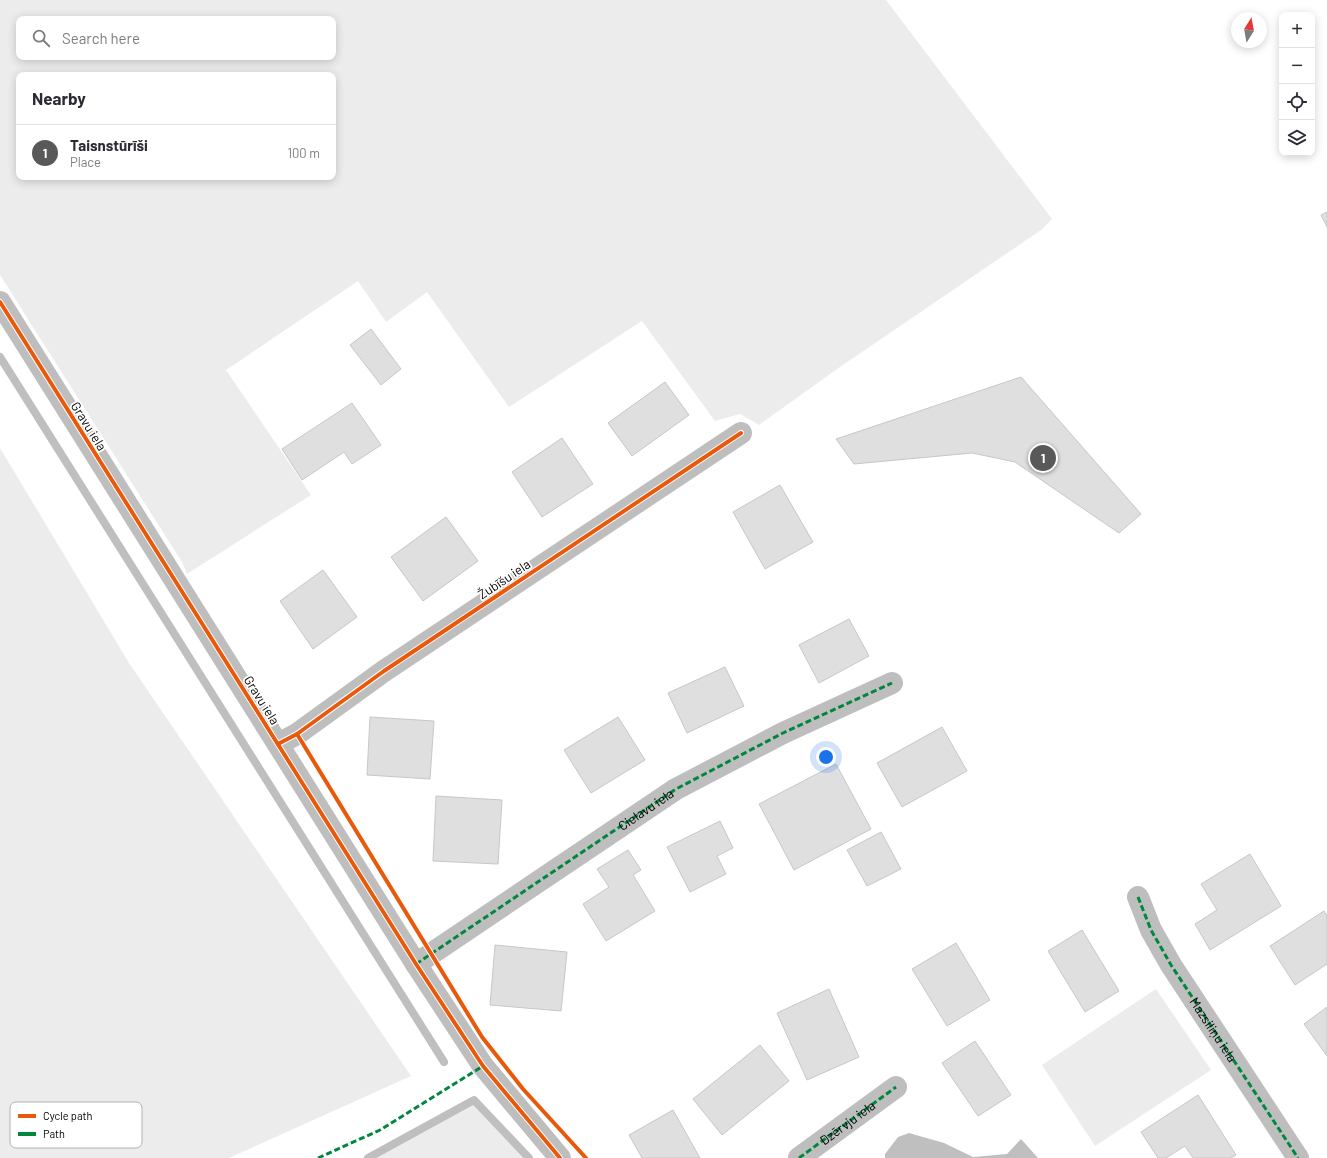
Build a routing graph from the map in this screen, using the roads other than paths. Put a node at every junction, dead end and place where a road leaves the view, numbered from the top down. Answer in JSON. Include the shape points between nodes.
{"nodes":[{"id":1,"x":0,"y":302,"type":"edge"},
{"id":2,"x":741,"y":432,"type":"dead end"},
{"id":3,"x":892,"y":683,"type":"dead end"},
{"id":4,"x":278,"y":744,"type":"junction"},
{"id":5,"x":1138,"y":897,"type":"dead end"},
{"id":6,"x":416,"y":964,"type":"junction"},
{"id":7,"x":896,"y":1087,"type":"dead end"},
{"id":8,"x":560,"y":1158,"type":"edge"},
{"id":9,"x":799,"y":1158,"type":"edge"},
{"id":10,"x":1298,"y":1158,"type":"edge"}],
"edges":[{"from":1,"to":4,"type":"street","name":"Gravu iela"},
{"from":2,"to":4,"type":"street","name":"Žubīšu iela","via":[[384,671],[297,734]]},
{"from":3,"to":6,"type":"street","name":"Cielavu iela","via":[[783,733],[676,790]]},
{"from":4,"to":6,"type":"street","name":"Gravu iela"},
{"from":5,"to":10,"type":"street","name":"Mazsiliņu iela","via":[[1151,930],[1170,965]]},
{"from":6,"to":8,"type":"street","name":"Gravu iela","via":[[483,1066]]},
{"from":7,"to":9,"type":"street","name":"Dzērvju iela"}]}
